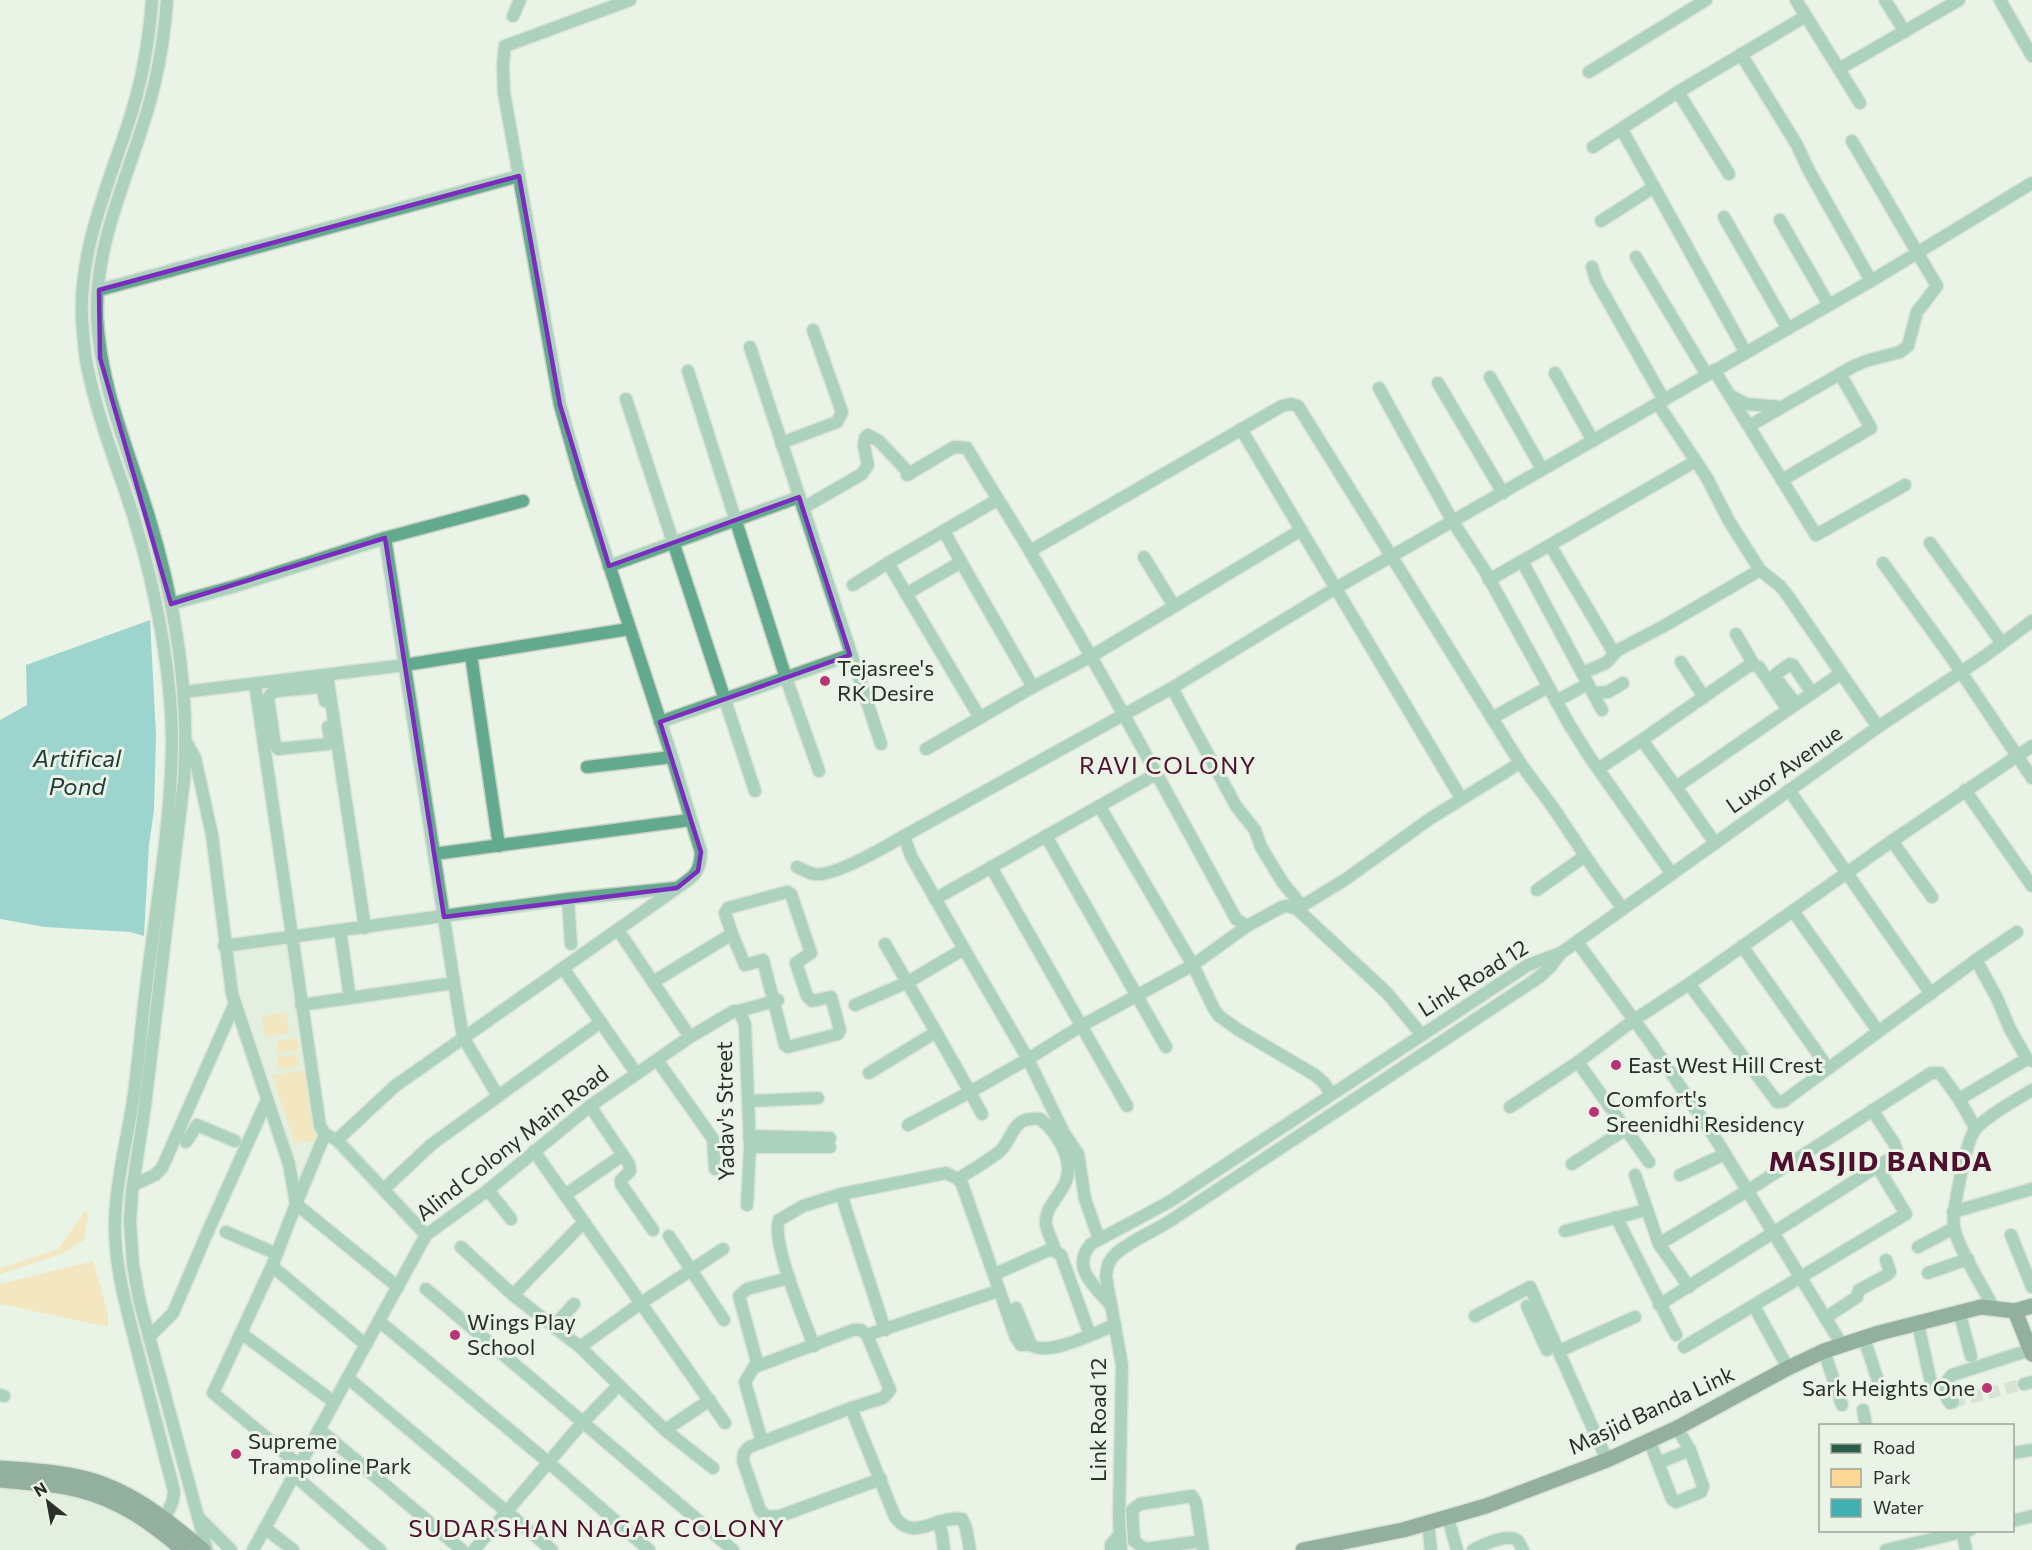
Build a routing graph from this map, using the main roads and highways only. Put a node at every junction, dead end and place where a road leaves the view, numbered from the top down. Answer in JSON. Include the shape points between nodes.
{"nodes":[{"id":1,"x":2032,"y":1305,"type":"edge"},
{"id":2,"x":2015,"y":1311,"type":"junction"},
{"id":3,"x":2031,"y":1352,"type":"edge"},
{"id":4,"x":0,"y":1468,"type":"edge"},
{"id":5,"x":0,"y":1480,"type":"edge"},
{"id":6,"x":1355,"y":1545,"type":"edge"},
{"id":7,"x":183,"y":1550,"type":"edge"},
{"id":8,"x":205,"y":1550,"type":"edge"},
{"id":9,"x":1303,"y":1550,"type":"edge"}],
"edges":[{"from":1,"to":2,"type":"main road"},
{"from":2,"to":3,"type":"main road"},
{"from":2,"to":6,"type":"main road","name":"Masjid Banda Link","via":[[1981,1306],[1824,1351],[1607,1460],[1486,1506]]},
{"from":4,"to":8,"type":"main road","via":[[79,1476],[104,1484],[130,1496]]},
{"from":5,"to":7,"type":"main road","via":[[76,1489],[101,1497],[149,1522]]},
{"from":6,"to":9,"type":"main road","name":"Masjid Banda Link"}]}
